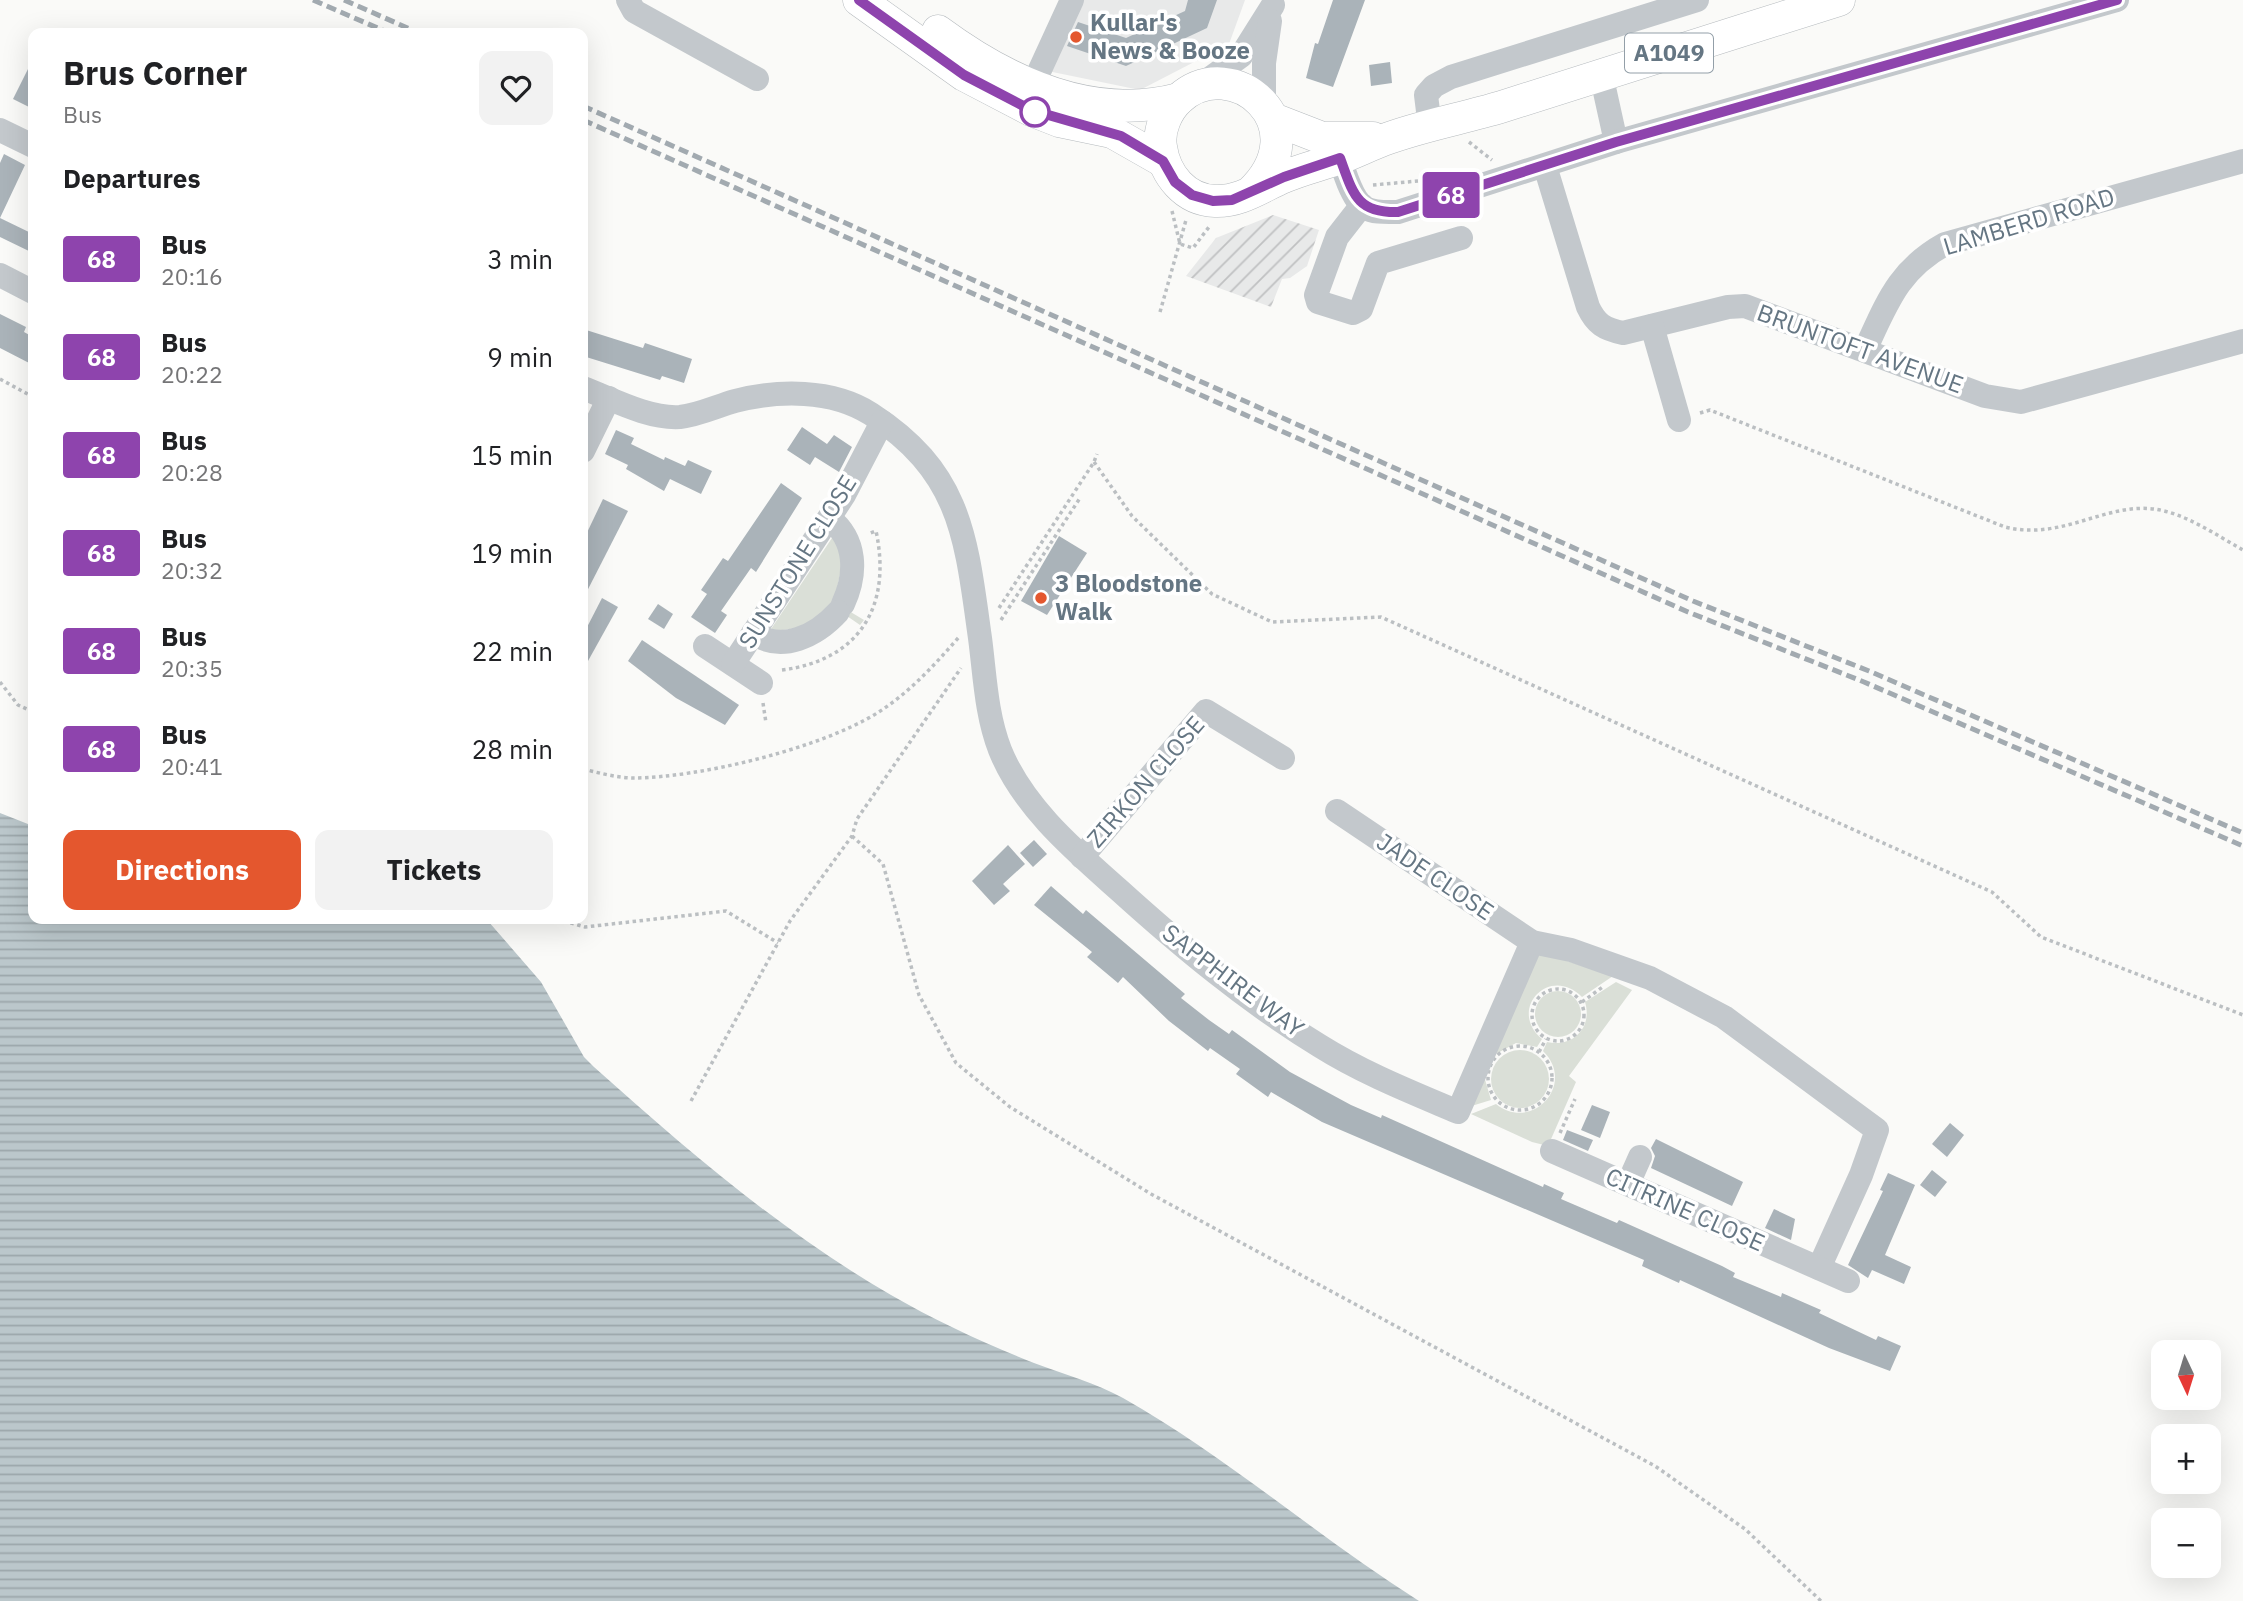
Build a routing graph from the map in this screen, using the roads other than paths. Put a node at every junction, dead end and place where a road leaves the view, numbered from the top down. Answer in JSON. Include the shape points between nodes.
{"nodes":[{"id":1,"x":628,"y":0,"type":"edge"},
{"id":2,"x":859,"y":0,"type":"edge"},
{"id":3,"x":894,"y":0,"type":"edge"},
{"id":4,"x":1072,"y":0,"type":"edge"},
{"id":5,"x":1696,"y":0,"type":"edge"},
{"id":6,"x":1839,"y":0,"type":"edge"},
{"id":7,"x":2117,"y":0,"type":"edge"},
{"id":8,"x":1274,"y":3,"type":"edge"},
{"id":9,"x":1601,"y":74,"type":"junction"},
{"id":10,"x":757,"y":79,"type":"dead end"},
{"id":11,"x":1032,"y":87,"type":"junction"},
{"id":12,"x":1185,"y":95,"type":"junction"},
{"id":13,"x":1269,"y":111,"type":"junction"},
{"id":14,"x":1430,"y":127,"type":"junction"},
{"id":15,"x":0,"y":130,"type":"edge"},
{"id":16,"x":1616,"y":142,"type":"junction"},
{"id":17,"x":28,"y":144,"type":"edge"},
{"id":18,"x":1337,"y":149,"type":"junction"},
{"id":19,"x":1163,"y":161,"type":"junction"},
{"id":20,"x":2243,"y":161,"type":"edge"},
{"id":21,"x":1545,"y":166,"type":"junction"},
{"id":22,"x":1250,"y":193,"type":"junction"},
{"id":23,"x":1362,"y":205,"type":"junction"},
{"id":24,"x":1461,"y":238,"type":"dead end"},
{"id":25,"x":0,"y":275,"type":"edge"},
{"id":26,"x":28,"y":289,"type":"edge"},
{"id":27,"x":1652,"y":326,"type":"junction"},
{"id":28,"x":2243,"y":341,"type":"edge"},
{"id":29,"x":1865,"y":350,"type":"junction"},
{"id":30,"x":588,"y":390,"type":"edge"},
{"id":31,"x":609,"y":398,"type":"junction"},
{"id":32,"x":1679,"y":420,"type":"road end"},
{"id":33,"x":882,"y":422,"type":"junction"},
{"id":34,"x":588,"y":441,"type":"edge"},
{"id":35,"x":829,"y":518,"type":"junction"},
{"id":36,"x":753,"y":633,"type":"junction"},
{"id":37,"x":705,"y":646,"type":"dead end"},
{"id":38,"x":733,"y":664,"type":"junction"},
{"id":39,"x":761,"y":683,"type":"dead end"},
{"id":40,"x":1283,"y":758,"type":"dead end"},
{"id":41,"x":1337,"y":811,"type":"dead end"},
{"id":42,"x":1082,"y":857,"type":"junction"},
{"id":43,"x":1532,"y":942,"type":"junction"},
{"id":44,"x":1552,"y":1151,"type":"road end"},
{"id":45,"x":1640,"y":1157,"type":"dead end"},
{"id":46,"x":1628,"y":1184,"type":"junction"},
{"id":47,"x":1819,"y":1268,"type":"junction"},
{"id":48,"x":1848,"y":1281,"type":"dead end"}],
"edges":[{"from":1,"to":10,"type":"street","via":[[634,11]]},
{"from":2,"to":19,"type":"main road","via":[[975,81],[1059,121],[1112,132]]},
{"from":3,"to":11,"type":"main road","via":[[962,49]]},
{"from":4,"to":11,"type":"street"},
{"from":5,"to":14,"type":"street","via":[[1451,77],[1426,95]]},
{"from":6,"to":9,"type":"main road","number":"A1049"},
{"from":7,"to":16,"type":"street"},
{"from":8,"to":12,"type":"street","via":[[1241,56]]},
{"from":8,"to":13,"type":"street","via":[[1264,63]]},
{"from":9,"to":14,"type":"main road","number":"A1049"},
{"from":9,"to":16,"type":"street"},
{"from":11,"to":12,"type":"main road","via":[[1116,108],[1155,106]]},
{"from":12,"to":13,"type":"main road","via":[[1206,85],[1233,85]]},
{"from":12,"to":19,"type":"main road","via":[[1168,112],[1161,131]]},
{"from":13,"to":18,"type":"main road","number":"A1049","via":[[1295,130]]},
{"from":13,"to":22,"type":"main road","via":[[1278,140],[1276,158],[1267,177]]},
{"from":14,"to":18,"type":"main road","number":"A1049"},
{"from":15,"to":17,"type":"street"},
{"from":16,"to":21,"type":"street"},
{"from":18,"to":22,"type":"main road","number":"A1049"},
{"from":18,"to":23,"type":"street","via":[[1350,187]]},
{"from":19,"to":22,"type":"main road","via":[[1175,182],[1192,195],[1213,201]]},
{"from":20,"to":29,"type":"street","name":"LAMBERD ROAD","via":[[1945,244],[1927,254],[1895,286]]},
{"from":21,"to":23,"type":"street","via":[[1398,212]]},
{"from":21,"to":27,"type":"street","name":"BRUNTOFT AVENUE","via":[[1595,322],[1623,333]]},
{"from":23,"to":24,"type":"street","via":[[1337,237],[1318,302],[1353,313],[1361,309],[1378,263]]},
{"from":25,"to":26,"type":"street"},
{"from":27,"to":29,"type":"street","name":"BRUNTOFT AVENUE","via":[[1745,306]]},
{"from":27,"to":32,"type":"street"},
{"from":28,"to":29,"type":"street","name":"BRUNTOFT AVENUE","via":[[2021,402],[1985,396]]},
{"from":30,"to":31,"type":"street","name":"SAPPHIRE WAY"},
{"from":31,"to":33,"type":"street","name":"SAPPHIRE WAY","via":[[659,415],[681,417],[769,394],[802,394],[837,400]]},
{"from":31,"to":34,"type":"street"},
{"from":33,"to":35,"type":"street","name":"SUNSTONE CLOSE"},
{"from":33,"to":42,"type":"street","name":"SAPPHIRE WAY","via":[[910,442],[933,467],[952,501],[962,535],[972,646],[1000,751],[1035,808]]},
{"from":35,"to":36,"type":"street","name":"SUNSTONE CLOSE"},
{"from":35,"to":36,"type":"street","via":[[847,539],[854,566],[840,608],[826,625],[804,638],[778,642]]},
{"from":36,"to":38,"type":"street","name":"SUNSTONE CLOSE"},
{"from":37,"to":38,"type":"street","name":"SUNSTONE CLOSE"},
{"from":38,"to":39,"type":"street","name":"SUNSTONE CLOSE"},
{"from":40,"to":42,"type":"street","name":"ZIRKON CLOSE","via":[[1206,711]]},
{"from":41,"to":43,"type":"street","name":"JADE CLOSE"},
{"from":42,"to":43,"type":"street","name":"SAPPHIRE WAY","via":[[1261,1007],[1371,1074],[1458,1112]]},
{"from":43,"to":47,"type":"street","via":[[1584,954],[1686,995],[1762,1043],[1877,1130]]},
{"from":44,"to":46,"type":"street","name":"CITRINE CLOSE"},
{"from":45,"to":46,"type":"street"},
{"from":46,"to":47,"type":"street","name":"CITRINE CLOSE"},
{"from":47,"to":48,"type":"street","name":"CITRINE CLOSE"}]}
